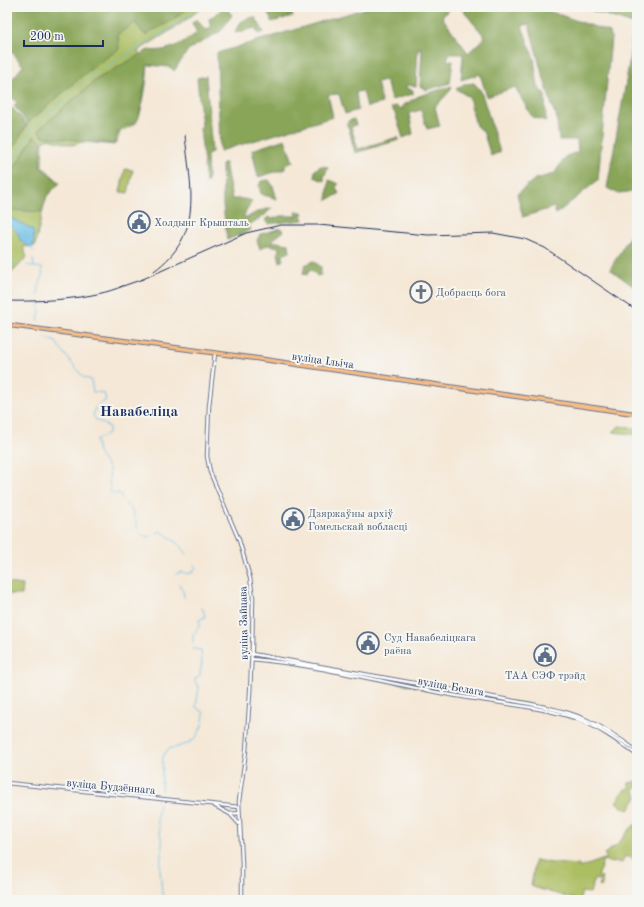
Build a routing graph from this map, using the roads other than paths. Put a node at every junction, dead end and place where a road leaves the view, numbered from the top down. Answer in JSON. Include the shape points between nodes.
{"nodes":[{"id":1,"x":7,"y":325,"type":"edge"},
{"id":2,"x":215,"y":353,"type":"junction"},
{"id":3,"x":637,"y":414,"type":"edge"},
{"id":4,"x":252,"y":654,"type":"junction"},
{"id":5,"x":252,"y":659,"type":"junction"},
{"id":6,"x":637,"y":751,"type":"edge"},
{"id":7,"x":637,"y":755,"type":"edge"},
{"id":8,"x":7,"y":783,"type":"edge"},
{"id":9,"x":213,"y":805,"type":"junction"},
{"id":10,"x":239,"y":807,"type":"junction"},
{"id":11,"x":239,"y":813,"type":"junction"},
{"id":12,"x":230,"y":814,"type":"junction"},
{"id":13,"x":240,"y":825,"type":"junction"},
{"id":14,"x":242,"y":900,"type":"edge"}],
"edges":[{"from":1,"to":2,"type":"main road","name":"вуліца Ільіча"},
{"from":2,"to":3,"type":"main road","name":"вуліца Ільіча"},
{"from":2,"to":4,"type":"street","name":"вуліца Зайцава","via":[[207,456],[210,472],[239,540],[250,578],[253,597]]},
{"from":4,"to":5,"type":"street","name":"вуліца Зайцава"},
{"from":4,"to":6,"type":"street","name":"вуліца Белага","via":[[570,713],[596,724]]},
{"from":5,"to":7,"type":"street","name":"вуліца Белага","via":[[338,672],[575,718],[595,727]]},
{"from":5,"to":10,"type":"street","name":"вуліца Зайцава","via":[[246,751]]},
{"from":8,"to":9,"type":"street","name":"вуліца Будзённага"},
{"from":9,"to":10,"type":"street","name":"вуліца Будзённага"},
{"from":9,"to":12,"type":"street","name":"вуліца Будзённага"},
{"from":10,"to":11,"type":"street","name":"вуліца Зайцава"},
{"from":11,"to":12,"type":"street"},
{"from":11,"to":13,"type":"street","name":"вуліца Зайцава"},
{"from":12,"to":13,"type":"street"},
{"from":13,"to":14,"type":"street","name":"вуліца Зайцава"}]}
